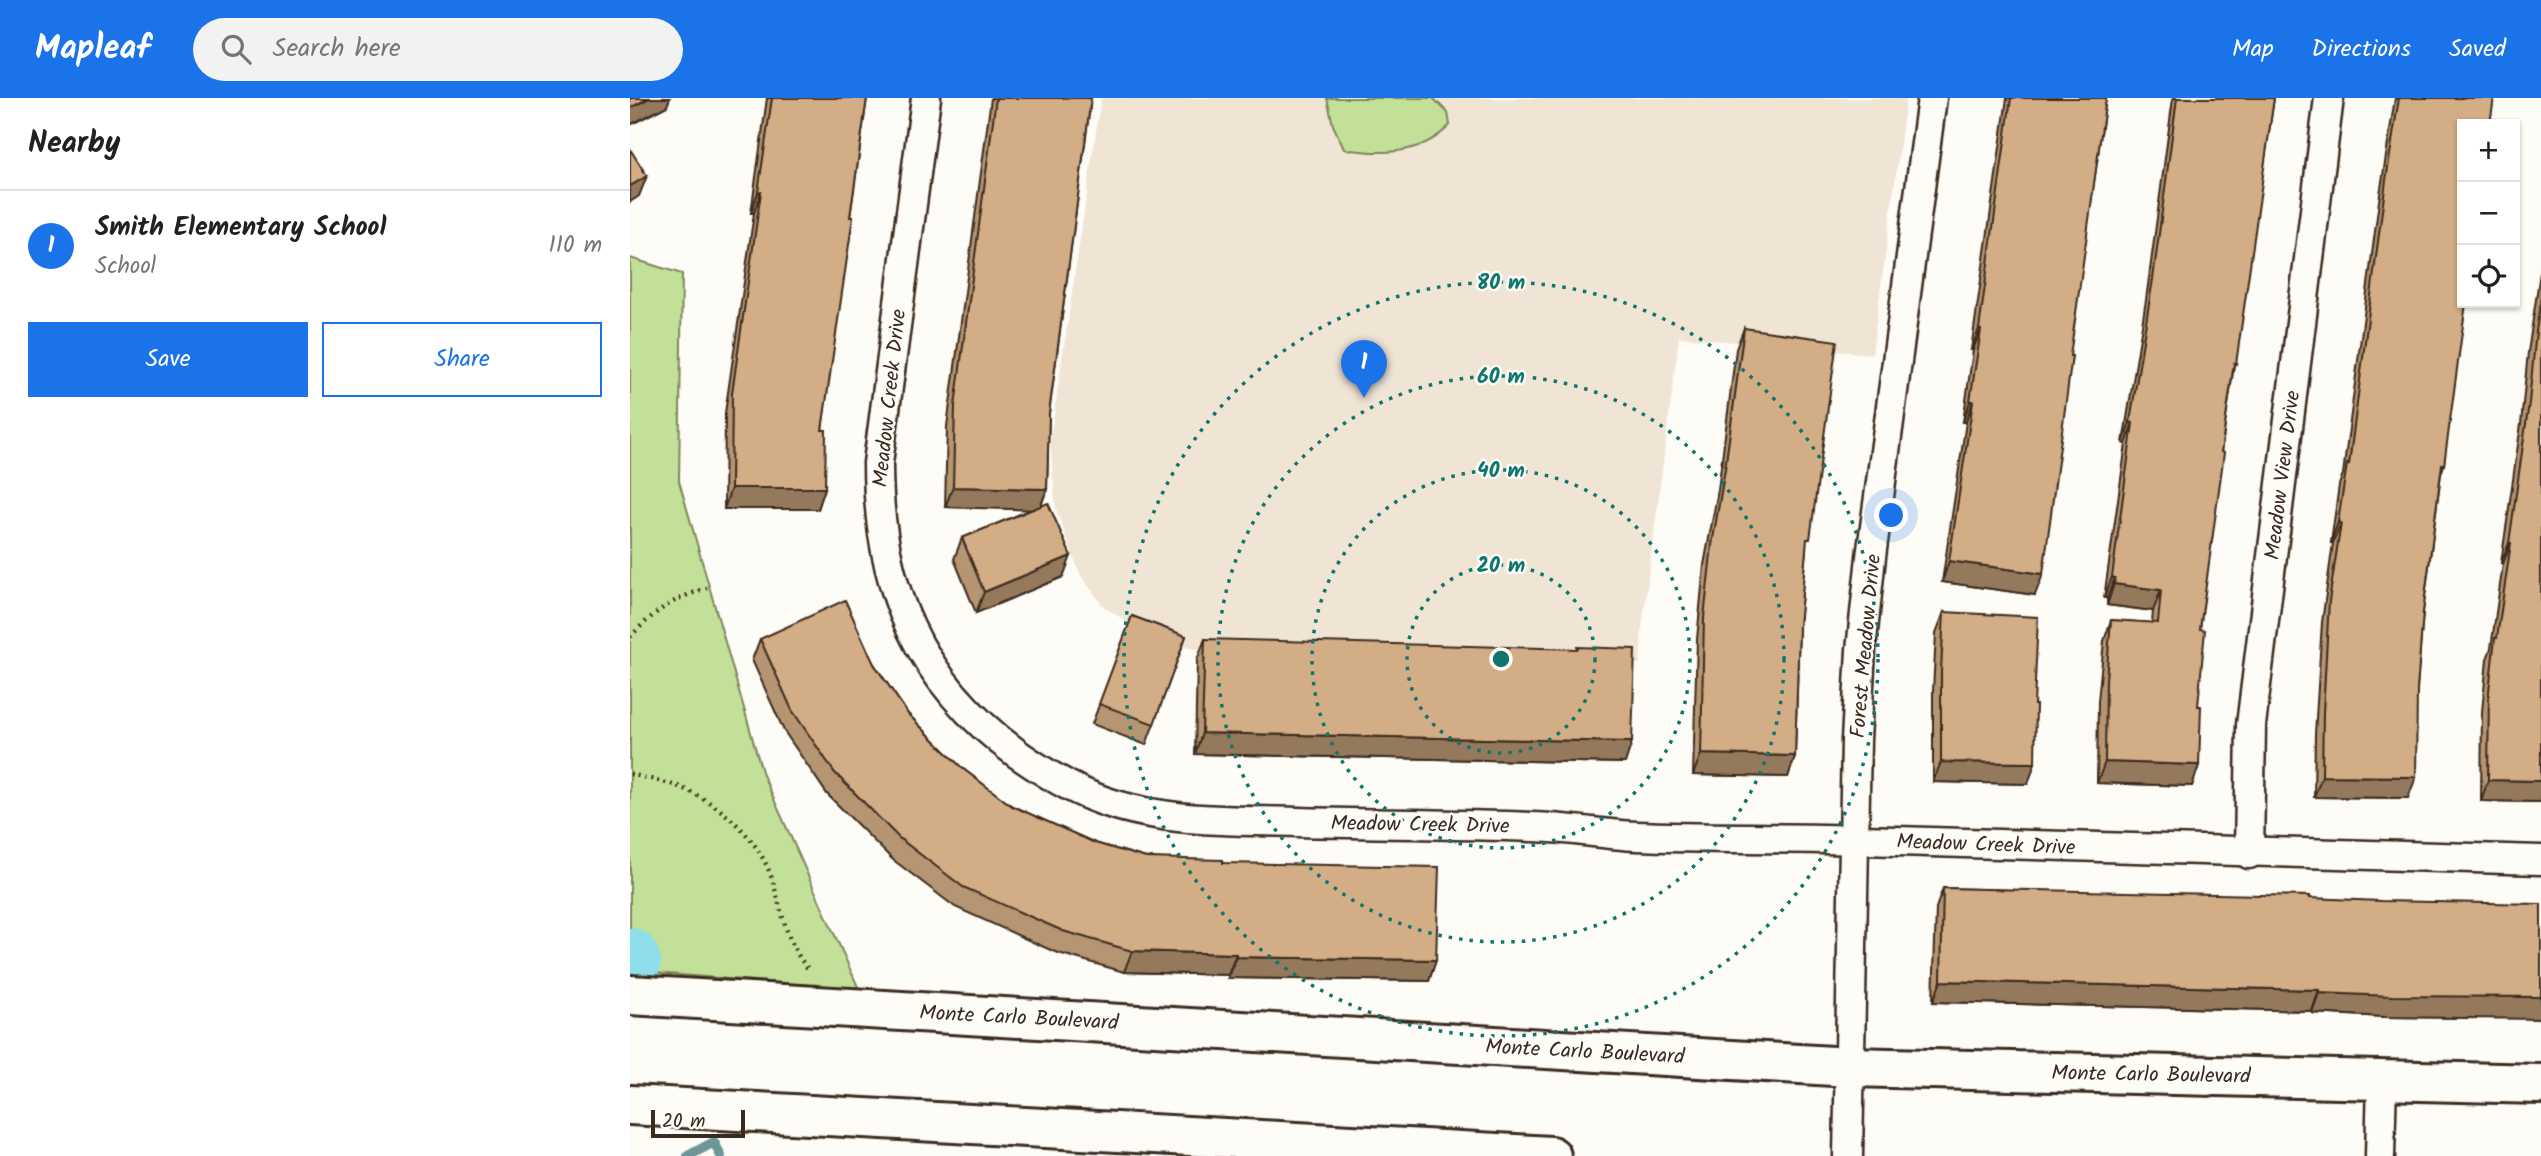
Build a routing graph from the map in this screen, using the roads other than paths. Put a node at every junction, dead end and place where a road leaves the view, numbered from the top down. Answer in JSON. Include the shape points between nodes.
{"nodes":[{"id":1,"x":926,"y":98,"type":"edge"},
{"id":2,"x":1933,"y":98,"type":"edge"},
{"id":3,"x":2329,"y":98,"type":"edge"},
{"id":4,"x":1855,"y":839,"type":"junction"},
{"id":5,"x":2249,"y":853,"type":"junction"},
{"id":6,"x":2541,"y":860,"type":"edge"},
{"id":7,"x":630,"y":995,"type":"edge"},
{"id":8,"x":1850,"y":1067,"type":"junction"},
{"id":9,"x":2382,"y":1080,"type":"junction"},
{"id":10,"x":2541,"y":1084,"type":"edge"},
{"id":11,"x":630,"y":1105,"type":"edge"},
{"id":12,"x":1550,"y":1156,"type":"edge"},
{"id":13,"x":1848,"y":1156,"type":"edge"},
{"id":14,"x":2380,"y":1156,"type":"edge"}],
"edges":[{"from":1,"to":4,"type":"street","name":"Meadow Creek Drive","via":[[880,439],[878,509],[895,590],[916,640],[960,702],[1004,744],[1090,796],[1190,819],[1528,827],[1638,836]]},
{"from":2,"to":4,"type":"street","name":"Forest Meadow Drive","via":[[1866,604],[1856,740]]},
{"from":3,"to":5,"type":"street","name":"Meadow View Drive","via":[[2251,725]]},
{"from":4,"to":5,"type":"street","name":"Meadow Creek Drive"},
{"from":4,"to":8,"type":"street","name":"Forest Meadow Drive"},
{"from":5,"to":6,"type":"street","name":"Meadow Creek Drive"},
{"from":7,"to":8,"type":"main road","name":"Monte Carlo Boulevard"},
{"from":8,"to":9,"type":"main road","name":"Monte Carlo Boulevard"},
{"from":8,"to":13,"type":"street","name":"Forest Meadow Drive"},
{"from":9,"to":10,"type":"main road","name":"Monte Carlo Boulevard"},
{"from":9,"to":14,"type":"street"},
{"from":11,"to":12,"type":"main road"}]}
